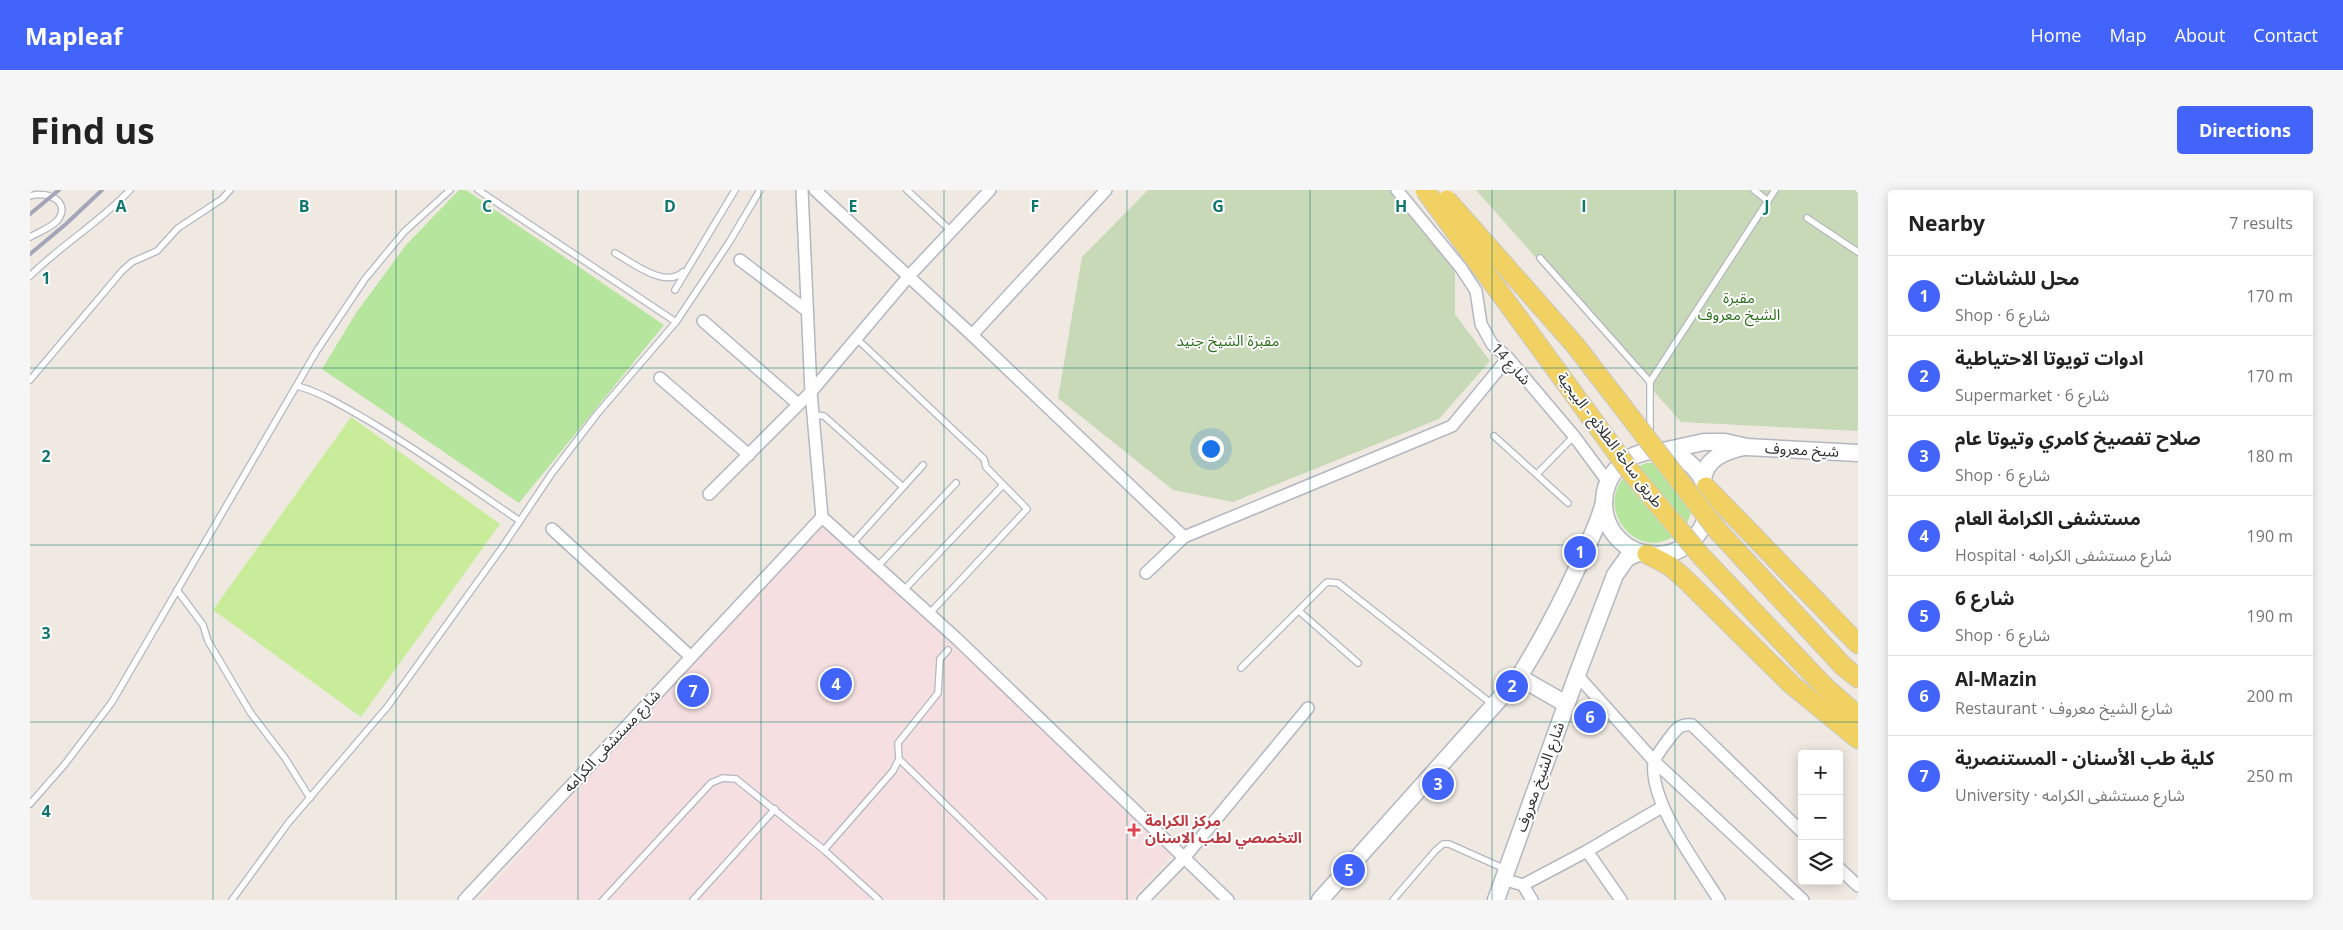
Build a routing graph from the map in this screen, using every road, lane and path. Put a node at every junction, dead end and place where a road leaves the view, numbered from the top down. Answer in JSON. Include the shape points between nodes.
{"nodes":[{"id":1,"x":130,"y":190,"type":"edge"},
{"id":2,"x":230,"y":190,"type":"edge"},
{"id":3,"x":450,"y":190,"type":"edge"},
{"id":4,"x":478,"y":190,"type":"edge"},
{"id":5,"x":735,"y":190,"type":"edge"},
{"id":6,"x":760,"y":190,"type":"edge"},
{"id":7,"x":802,"y":190,"type":"edge"},
{"id":8,"x":815,"y":190,"type":"edge"},
{"id":9,"x":907,"y":190,"type":"edge"},
{"id":10,"x":990,"y":190,"type":"edge"},
{"id":11,"x":1106,"y":190,"type":"edge"},
{"id":12,"x":1397,"y":190,"type":"edge"},
{"id":13,"x":1425,"y":190,"type":"edge"},
{"id":14,"x":1438,"y":190,"type":"edge"},
{"id":15,"x":1754,"y":190,"type":"edge"},
{"id":16,"x":1775,"y":190,"type":"edge"},
{"id":17,"x":30,"y":196,"type":"edge"},
{"id":18,"x":1768,"y":201,"type":"junction"},
{"id":19,"x":1807,"y":218,"type":"dead end"},
{"id":20,"x":951,"y":231,"type":"junction"},
{"id":21,"x":30,"y":237,"type":"edge"},
{"id":22,"x":1858,"y":252,"type":"edge"},
{"id":23,"x":615,"y":254,"type":"dead end"},
{"id":24,"x":1540,"y":258,"type":"dead end"},
{"id":25,"x":740,"y":260,"type":"dead end"},
{"id":26,"x":689,"y":267,"type":"junction"},
{"id":27,"x":30,"y":276,"type":"edge"},
{"id":28,"x":909,"y":276,"type":"junction"},
{"id":29,"x":675,"y":290,"type":"dead end"},
{"id":30,"x":806,"y":310,"type":"junction"},
{"id":31,"x":703,"y":321,"type":"dead end"},
{"id":32,"x":676,"y":322,"type":"junction"},
{"id":33,"x":972,"y":335,"type":"junction"},
{"id":34,"x":856,"y":338,"type":"junction"},
{"id":35,"x":1508,"y":358,"type":"junction"},
{"id":36,"x":660,"y":378,"type":"dead end"},
{"id":37,"x":30,"y":380,"type":"edge"},
{"id":38,"x":1650,"y":382,"type":"junction"},
{"id":39,"x":297,"y":386,"type":"junction"},
{"id":40,"x":811,"y":392,"type":"junction"},
{"id":41,"x":798,"y":404,"type":"junction"},
{"id":42,"x":813,"y":415,"type":"junction"},
{"id":43,"x":1494,"y":436,"type":"dead end"},
{"id":44,"x":1574,"y":436,"type":"junction"},
{"id":45,"x":1747,"y":447,"type":"junction"},
{"id":46,"x":1655,"y":451,"type":"junction"},
{"id":47,"x":1858,"y":453,"type":"edge"},
{"id":48,"x":749,"y":454,"type":"junction"},
{"id":49,"x":923,"y":465,"type":"dead end"},
{"id":50,"x":1537,"y":474,"type":"junction"},
{"id":51,"x":1608,"y":482,"type":"junction"},
{"id":52,"x":956,"y":483,"type":"dead end"},
{"id":53,"x":1704,"y":483,"type":"junction"},
{"id":54,"x":1004,"y":485,"type":"junction"},
{"id":55,"x":904,"y":487,"type":"junction"},
{"id":56,"x":709,"y":494,"type":"dead end"},
{"id":57,"x":1604,"y":502,"type":"junction"},
{"id":58,"x":1568,"y":503,"type":"dead end"},
{"id":59,"x":822,"y":517,"type":"junction"},
{"id":60,"x":520,"y":521,"type":"junction"},
{"id":61,"x":552,"y":529,"type":"dead end"},
{"id":62,"x":1184,"y":537,"type":"junction"},
{"id":63,"x":852,"y":544,"type":"junction"},
{"id":64,"x":1644,"y":553,"type":"junction"},
{"id":65,"x":878,"y":567,"type":"junction"},
{"id":66,"x":1146,"y":572,"type":"dead end"},
{"id":67,"x":177,"y":590,"type":"junction"},
{"id":68,"x":903,"y":591,"type":"junction"},
{"id":69,"x":1299,"y":611,"type":"junction"},
{"id":70,"x":929,"y":614,"type":"junction"},
{"id":71,"x":1858,"y":644,"type":"edge"},
{"id":72,"x":948,"y":650,"type":"dead end"},
{"id":73,"x":691,"y":657,"type":"junction"},
{"id":74,"x":1358,"y":663,"type":"dead end"},
{"id":75,"x":1242,"y":668,"type":"dead end"},
{"id":76,"x":1577,"y":675,"type":"junction"},
{"id":77,"x":1519,"y":677,"type":"junction"},
{"id":78,"x":1858,"y":678,"type":"edge"},
{"id":79,"x":1566,"y":704,"type":"junction"},
{"id":80,"x":1494,"y":705,"type":"junction"},
{"id":81,"x":1308,"y":708,"type":"dead end"},
{"id":82,"x":1858,"y":716,"type":"edge"},
{"id":83,"x":1858,"y":740,"type":"edge"},
{"id":84,"x":899,"y":759,"type":"junction"},
{"id":85,"x":1654,"y":761,"type":"junction"},
{"id":86,"x":310,"y":798,"type":"junction"},
{"id":87,"x":30,"y":804,"type":"edge"},
{"id":88,"x":1662,"y":807,"type":"junction"},
{"id":89,"x":775,"y":809,"type":"junction"},
{"id":90,"x":1798,"y":828,"type":"edge"},
{"id":91,"x":824,"y":850,"type":"junction"},
{"id":92,"x":1587,"y":851,"type":"junction"},
{"id":93,"x":1184,"y":858,"type":"junction"},
{"id":94,"x":1843,"y":872,"type":"edge"},
{"id":95,"x":1505,"y":874,"type":"junction"},
{"id":96,"x":1523,"y":885,"type":"junction"},
{"id":97,"x":1858,"y":886,"type":"edge"},
{"id":98,"x":232,"y":900,"type":"edge"},
{"id":99,"x":464,"y":900,"type":"edge"},
{"id":100,"x":603,"y":900,"type":"edge"},
{"id":101,"x":693,"y":900,"type":"edge"},
{"id":102,"x":879,"y":900,"type":"edge"},
{"id":103,"x":1043,"y":900,"type":"edge"},
{"id":104,"x":1143,"y":900,"type":"edge"},
{"id":105,"x":1228,"y":900,"type":"edge"},
{"id":106,"x":1320,"y":900,"type":"edge"},
{"id":107,"x":1393,"y":900,"type":"edge"},
{"id":108,"x":1496,"y":900,"type":"edge"},
{"id":109,"x":1532,"y":900,"type":"edge"},
{"id":110,"x":1621,"y":900,"type":"edge"},
{"id":111,"x":1719,"y":900,"type":"edge"},
{"id":112,"x":1803,"y":900,"type":"edge"}],
"edges":[{"from":1,"to":27,"type":"lane"},
{"from":2,"to":37,"type":"lane","via":[[222,200],[178,228],[157,251],[132,262],[122,271]]},
{"from":3,"to":39,"type":"lane","via":[[404,232],[365,279]]},
{"from":4,"to":32,"type":"lane"},
{"from":5,"to":26,"type":"lane"},
{"from":6,"to":32,"type":"lane"},
{"from":7,"to":30,"type":"street"},
{"from":8,"to":28,"type":"street"},
{"from":9,"to":20,"type":"lane"},
{"from":10,"to":20,"type":"street"},
{"from":11,"to":33,"type":"street"},
{"from":12,"to":35,"type":"street","name":"شارع 14","via":[[1476,291],[1481,324],[1492,344]]},
{"from":13,"to":82,"type":"main road","name":"طريق ساحة الطلائع - البيجية","bridge":true,"via":[[1630,471],[1702,557],[1824,686]]},
{"from":14,"to":78,"type":"main road","name":"طريق ساحة الطلائع - البيجية","bridge":true,"via":[[1574,345],[1718,531],[1843,666]]},
{"from":15,"to":18,"type":"lane"},
{"from":16,"to":18,"type":"lane"},
{"from":17,"to":21,"type":"lane","via":[[38,191],[50,192],[59,200],[61,212],[56,222]]},
{"from":18,"to":38,"type":"lane"},
{"from":19,"to":22,"type":"lane"},
{"from":20,"to":28,"type":"street"},
{"from":23,"to":26,"type":"lane","via":[[667,278],[679,277]]},
{"from":24,"to":38,"type":"lane"},
{"from":25,"to":30,"type":"street"},
{"from":26,"to":29,"type":"lane"},
{"from":28,"to":33,"type":"street"},
{"from":28,"to":34,"type":"street"},
{"from":30,"to":40,"type":"street"},
{"from":31,"to":41,"type":"street"},
{"from":32,"to":60,"type":"lane","via":[[597,414]]},
{"from":33,"to":62,"type":"street"},
{"from":34,"to":40,"type":"street"},
{"from":34,"to":54,"type":"lane","via":[[984,459],[986,467]]},
{"from":35,"to":44,"type":"street","name":"شارع 14"},
{"from":35,"to":62,"type":"street","via":[[1452,426]]},
{"from":36,"to":48,"type":"street"},
{"from":38,"to":46,"type":"lane"},
{"from":39,"to":60,"type":"lane","via":[[336,402],[403,441]]},
{"from":39,"to":67,"type":"lane"},
{"from":40,"to":41,"type":"street"},
{"from":40,"to":42,"type":"street"},
{"from":41,"to":48,"type":"street"},
{"from":42,"to":55,"type":"lane","via":[[824,416]]},
{"from":42,"to":59,"type":"street"},
{"from":43,"to":50,"type":"lane"},
{"from":44,"to":50,"type":"lane"},
{"from":44,"to":51,"type":"street","name":"شارع 14"},
{"from":45,"to":46,"type":"street","via":[[1704,442]]},
{"from":45,"to":47,"type":"street","name":"شیخ معروف"},
{"from":45,"to":53,"type":"street","via":[[1732,450],[1709,462],[1704,472]]},
{"from":46,"to":51,"type":"street","via":[[1632,456],[1618,467]]},
{"from":46,"to":53,"type":"street","via":[[1680,456],[1691,464]]},
{"from":48,"to":56,"type":"street"},
{"from":49,"to":55,"type":"lane"},
{"from":50,"to":58,"type":"lane"},
{"from":51,"to":57,"type":"street"},
{"from":52,"to":65,"type":"lane"},
{"from":53,"to":64,"type":"street","via":[[1709,501],[1707,516],[1691,542],[1664,555]]},
{"from":53,"to":71,"type":"main road"},
{"from":54,"to":68,"type":"lane"},
{"from":54,"to":70,"type":"lane","via":[[1027,509]]},
{"from":55,"to":63,"type":"lane"},
{"from":57,"to":64,"type":"street","via":[[1614,534]]},
{"from":57,"to":77,"type":"street","via":[[1565,594]]},
{"from":59,"to":63,"type":"street"},
{"from":59,"to":73,"type":"street","name":"شارع مستشفى الكرامه"},
{"from":60,"to":86,"type":"lane","via":[[388,706]]},
{"from":61,"to":73,"type":"street"},
{"from":62,"to":66,"type":"street"},
{"from":63,"to":65,"type":"street"},
{"from":64,"to":76,"type":"street","name":"شارع الشيخ معروف","via":[[1628,558],[1615,575]]},
{"from":64,"to":83,"type":"main road","via":[[1670,566],[1685,579],[1791,684]]},
{"from":65,"to":68,"type":"street"},
{"from":67,"to":86,"type":"lane","via":[[203,625],[208,641],[250,712]]},
{"from":67,"to":87,"type":"lane","via":[[112,702]]},
{"from":68,"to":70,"type":"street"},
{"from":69,"to":74,"type":"lane"},
{"from":69,"to":75,"type":"lane"},
{"from":69,"to":80,"type":"lane","via":[[1327,582],[1338,583]]},
{"from":70,"to":93,"type":"street"},
{"from":72,"to":84,"type":"lane","via":[[940,659],[938,693],[898,744]]},
{"from":73,"to":99,"type":"street","name":"شارع مستشفى الكرامه"},
{"from":76,"to":79,"type":"street","name":"شارع الشيخ معروف"},
{"from":76,"to":85,"type":"street"},
{"from":77,"to":79,"type":"street"},
{"from":77,"to":80,"type":"street"},
{"from":79,"to":95,"type":"street","name":"شارع الشيخ معروف"},
{"from":80,"to":106,"type":"street"},
{"from":81,"to":93,"type":"street"},
{"from":84,"to":91,"type":"lane","via":[[880,788]]},
{"from":84,"to":103,"type":"lane"},
{"from":85,"to":88,"type":"street","via":[[1655,788]]},
{"from":85,"to":90,"type":"street","via":[[1676,729],[1685,724],[1692,725]]},
{"from":85,"to":112,"type":"street"},
{"from":86,"to":98,"type":"lane"},
{"from":88,"to":92,"type":"street"},
{"from":88,"to":111,"type":"street"},
{"from":89,"to":91,"type":"lane"},
{"from":89,"to":100,"type":"lane","via":[[736,779],[724,778],[711,783]]},
{"from":89,"to":101,"type":"lane"},
{"from":91,"to":102,"type":"lane"},
{"from":92,"to":96,"type":"street"},
{"from":92,"to":110,"type":"street"},
{"from":93,"to":104,"type":"street"},
{"from":93,"to":105,"type":"street"},
{"from":94,"to":97,"type":"street"},
{"from":95,"to":96,"type":"street"},
{"from":95,"to":107,"type":"lane","via":[[1449,844],[1443,844]]},
{"from":95,"to":108,"type":"street","name":"شارع الشيخ معروف"},
{"from":96,"to":109,"type":"street"}]}
